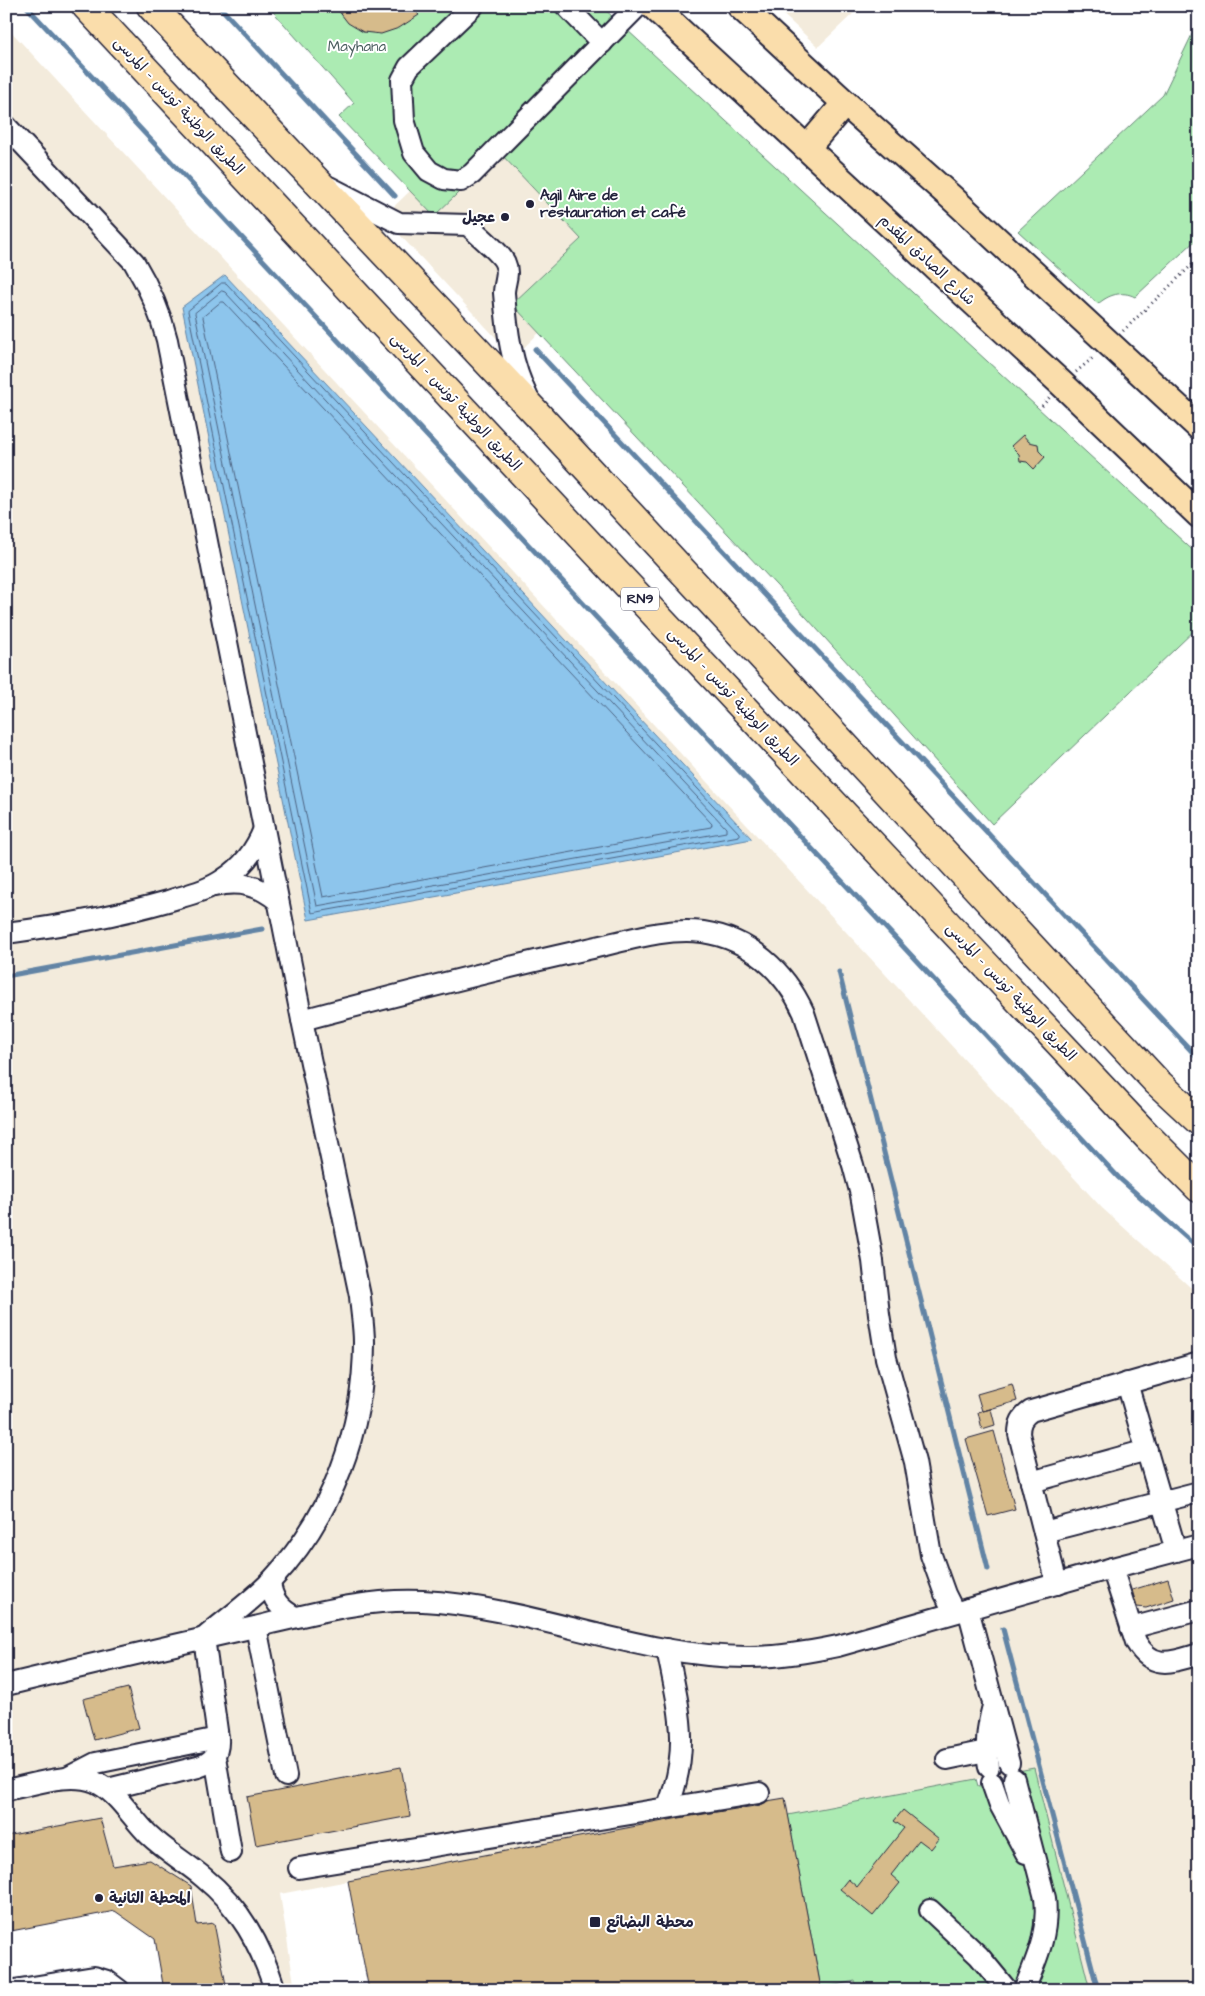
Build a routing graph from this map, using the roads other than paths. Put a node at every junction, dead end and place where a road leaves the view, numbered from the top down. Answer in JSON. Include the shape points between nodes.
{"nodes":[{"id":1,"x":86,"y":6,"type":"edge"},
{"id":2,"x":151,"y":6,"type":"edge"},
{"id":3,"x":473,"y":6,"type":"edge"},
{"id":4,"x":566,"y":6,"type":"edge"},
{"id":5,"x":638,"y":6,"type":"edge"},
{"id":6,"x":653,"y":6,"type":"edge"},
{"id":7,"x":740,"y":6,"type":"edge"},
{"id":8,"x":602,"y":43,"type":"junction"},
{"id":9,"x":845,"y":103,"type":"junction"},
{"id":10,"x":6,"y":126,"type":"edge"},
{"id":11,"x":807,"y":148,"type":"junction"},
{"id":12,"x":315,"y":181,"type":"junction"},
{"id":13,"x":534,"y":411,"type":"junction"},
{"id":14,"x":1199,"y":427,"type":"edge"},
{"id":15,"x":1199,"y":515,"type":"edge"},
{"id":16,"x":264,"y":829,"type":"junction"},
{"id":17,"x":212,"y":886,"type":"junction"},
{"id":18,"x":278,"y":901,"type":"junction"},
{"id":19,"x":6,"y":933,"type":"edge"},
{"id":20,"x":302,"y":1020,"type":"junction"},
{"id":21,"x":1199,"y":1121,"type":"edge"},
{"id":22,"x":1199,"y":1188,"type":"edge"},
{"id":23,"x":1199,"y":1363,"type":"edge"},
{"id":24,"x":1127,"y":1383,"type":"junction"},
{"id":25,"x":1147,"y":1450,"type":"junction"},
{"id":26,"x":1031,"y":1482,"type":"junction"},
{"id":27,"x":1199,"y":1492,"type":"edge"},
{"id":28,"x":1161,"y":1502,"type":"junction"},
{"id":29,"x":1044,"y":1532,"type":"junction"},
{"id":30,"x":1199,"y":1545,"type":"edge"},
{"id":31,"x":1176,"y":1552,"type":"junction"},
{"id":32,"x":1112,"y":1568,"type":"junction"},
{"id":33,"x":270,"y":1582,"type":"junction"},
{"id":34,"x":1057,"y":1584,"type":"junction"},
{"id":35,"x":1199,"y":1610,"type":"edge"},
{"id":36,"x":961,"y":1611,"type":"junction"},
{"id":37,"x":295,"y":1617,"type":"junction"},
{"id":38,"x":256,"y":1627,"type":"junction"},
{"id":39,"x":1131,"y":1628,"type":"junction"},
{"id":40,"x":204,"y":1638,"type":"junction"},
{"id":41,"x":667,"y":1649,"type":"junction"},
{"id":42,"x":1199,"y":1654,"type":"edge"},
{"id":43,"x":6,"y":1685,"type":"edge"},
{"id":44,"x":994,"y":1704,"type":"junction"},
{"id":45,"x":216,"y":1748,"type":"junction"},
{"id":46,"x":947,"y":1759,"type":"dead end"},
{"id":47,"x":989,"y":1767,"type":"junction"},
{"id":48,"x":286,"y":1776,"type":"dead end"},
{"id":49,"x":67,"y":1778,"type":"junction"},
{"id":50,"x":6,"y":1790,"type":"edge"},
{"id":51,"x":108,"y":1790,"type":"junction"},
{"id":52,"x":759,"y":1793,"type":"dead end"},
{"id":53,"x":668,"y":1807,"type":"junction"},
{"id":54,"x":231,"y":1852,"type":"dead end"},
{"id":55,"x":299,"y":1868,"type":"dead end"},
{"id":56,"x":1041,"y":1883,"type":"junction"},
{"id":57,"x":934,"y":1906,"type":"dead end"},
{"id":58,"x":95,"y":1983,"type":"edge"},
{"id":59,"x":14,"y":1990,"type":"edge"},
{"id":60,"x":119,"y":1990,"type":"edge"},
{"id":61,"x":275,"y":1990,"type":"edge"},
{"id":62,"x":1007,"y":1990,"type":"edge"},
{"id":63,"x":1024,"y":1990,"type":"edge"}],
"edges":[{"from":1,"to":22,"type":"highway","name":"الطريق الوطنية تونس - المرسى","number":"RN9","via":[[602,558]]},
{"from":2,"to":12,"type":"highway"},
{"from":3,"to":8,"type":"lane","via":[[409,67],[402,80],[404,120],[414,153],[429,171],[444,179],[461,181],[472,174]]},
{"from":4,"to":8,"type":"lane"},
{"from":5,"to":8,"type":"lane"},
{"from":6,"to":11,"type":"main road","name":"شارع الصادق المقدم"},
{"from":7,"to":9,"type":"main road"},
{"from":9,"to":11,"type":"main road"},
{"from":9,"to":14,"type":"main road"},
{"from":10,"to":16,"type":"lane","via":[[134,262],[160,312]]},
{"from":11,"to":15,"type":"main road","name":"شارع الصادق المقدم"},
{"from":12,"to":13,"type":"highway"},
{"from":12,"to":13,"type":"lane","via":[[400,223],[468,224],[505,261],[508,272],[504,289],[507,332],[518,378]]},
{"from":13,"to":21,"type":"highway","via":[[1149,1074]]},
{"from":16,"to":17,"type":"lane","via":[[243,863]]},
{"from":16,"to":18,"type":"lane"},
{"from":17,"to":18,"type":"lane","via":[[246,884],[269,893]]},
{"from":17,"to":19,"type":"lane","via":[[143,908]]},
{"from":18,"to":20,"type":"lane"},
{"from":20,"to":33,"type":"lane","via":[[360,1296],[364,1341],[362,1385],[355,1429],[341,1471],[322,1511],[298,1549]]},
{"from":20,"to":36,"type":"lane","via":[[488,971],[672,931],[704,932],[734,941],[763,958],[788,983],[804,1013],[853,1165],[868,1228],[886,1358],[914,1462],[932,1555],[943,1588]]},
{"from":23,"to":24,"type":"lane"},
{"from":24,"to":25,"type":"lane"},
{"from":24,"to":26,"type":"lane","via":[[1031,1411],[1024,1416],[1019,1424],[1019,1434]]},
{"from":25,"to":26,"type":"lane"},
{"from":25,"to":28,"type":"lane"},
{"from":26,"to":29,"type":"lane"},
{"from":27,"to":28,"type":"lane"},
{"from":28,"to":29,"type":"lane"},
{"from":28,"to":31,"type":"lane"},
{"from":29,"to":34,"type":"lane"},
{"from":30,"to":31,"type":"lane"},
{"from":31,"to":32,"type":"lane"},
{"from":32,"to":34,"type":"lane"},
{"from":32,"to":39,"type":"lane"},
{"from":33,"to":37,"type":"lane","via":[[271,1594],[277,1604]]},
{"from":33,"to":40,"type":"lane"},
{"from":34,"to":36,"type":"lane"},
{"from":35,"to":39,"type":"lane"},
{"from":36,"to":41,"type":"lane","via":[[838,1646],[794,1655],[749,1657]]},
{"from":36,"to":44,"type":"lane"},
{"from":37,"to":38,"type":"lane"},
{"from":37,"to":41,"type":"lane","via":[[365,1603],[448,1603]]},
{"from":38,"to":40,"type":"lane"},
{"from":38,"to":48,"type":"lane"},
{"from":39,"to":42,"type":"lane","via":[[1139,1647],[1150,1659],[1172,1662]]},
{"from":40,"to":43,"type":"lane"},
{"from":40,"to":45,"type":"lane"},
{"from":41,"to":53,"type":"lane","via":[[682,1735],[680,1773]]},
{"from":44,"to":47,"type":"lane","via":[[986,1734]]},
{"from":44,"to":56,"type":"lane"},
{"from":45,"to":49,"type":"lane","via":[[96,1763]]},
{"from":45,"to":51,"type":"lane","via":[[207,1764],[198,1768]]},
{"from":45,"to":54,"type":"lane"},
{"from":46,"to":47,"type":"lane"},
{"from":47,"to":56,"type":"lane","via":[[1008,1820]]},
{"from":49,"to":50,"type":"lane"},
{"from":49,"to":51,"type":"lane","via":[[95,1782]]},
{"from":51,"to":61,"type":"lane","via":[[148,1834],[230,1902],[253,1934]]},
{"from":52,"to":53,"type":"lane"},
{"from":53,"to":55,"type":"lane"},
{"from":56,"to":63,"type":"lane","via":[[1047,1914],[1046,1930]]},
{"from":57,"to":62,"type":"lane"},
{"from":58,"to":59,"type":"lane"},
{"from":58,"to":60,"type":"lane","via":[[107,1981]]}]}
